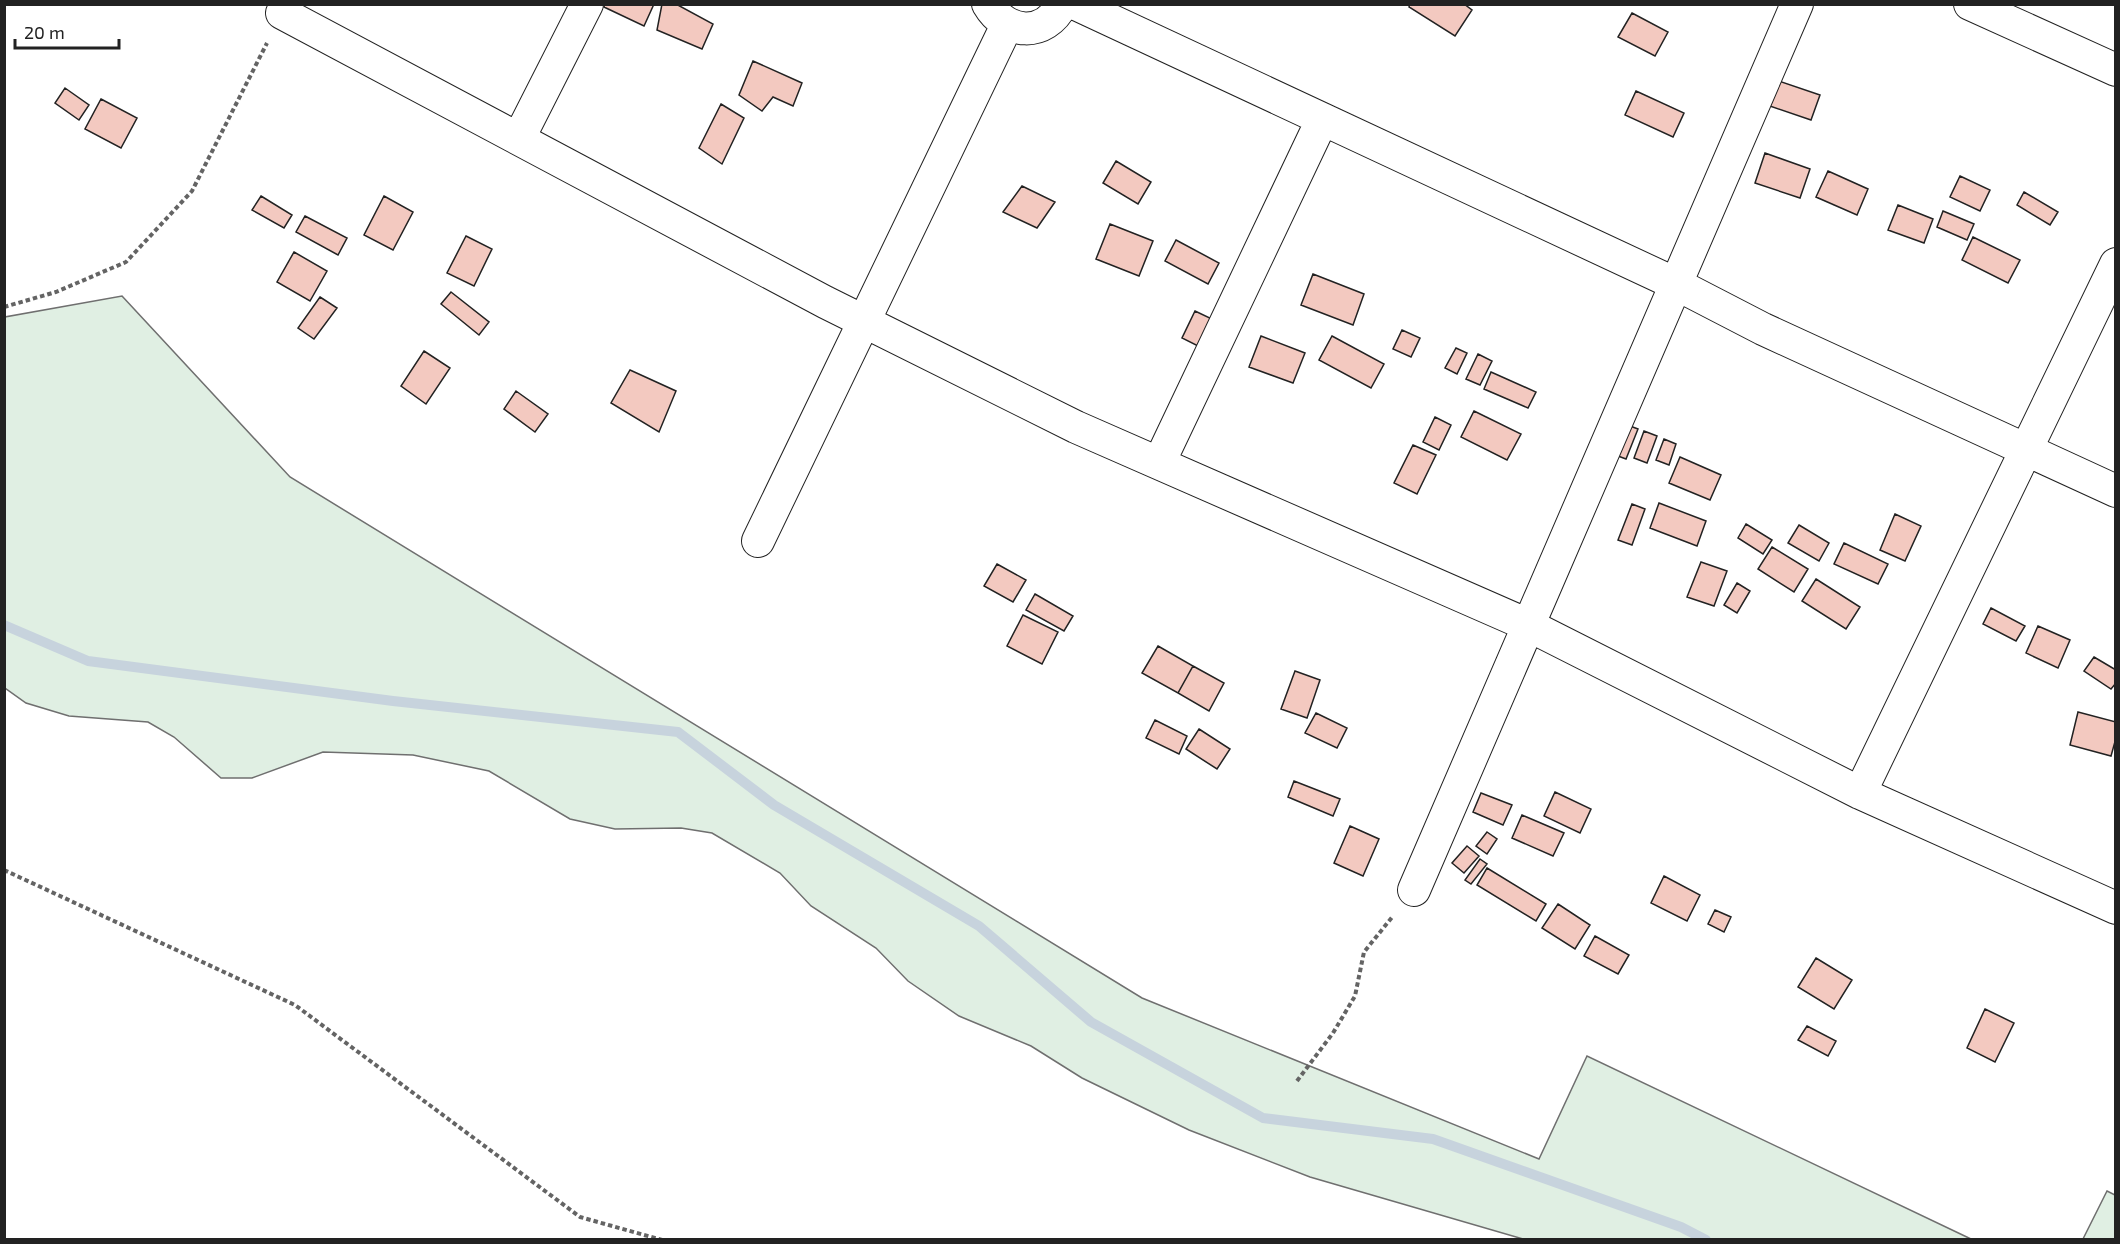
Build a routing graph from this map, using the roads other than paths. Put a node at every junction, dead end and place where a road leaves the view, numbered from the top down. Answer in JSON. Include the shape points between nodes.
{"nodes":[{"id":1,"x":586,"y":4,"type":"edge"},
{"id":2,"x":1062,"y":4,"type":"edge"},
{"id":3,"x":1076,"y":4,"type":"edge"},
{"id":4,"x":1797,"y":4,"type":"edge"},
{"id":5,"x":1970,"y":4,"type":"edge"},
{"id":6,"x":282,"y":13,"type":"road end"},
{"id":7,"x":998,"y":15,"type":"edge"},
{"id":8,"x":2115,"y":70,"type":"edge"},
{"id":9,"x":1322,"y":120,"type":"junction"},
{"id":10,"x":519,"y":138,"type":"junction"},
{"id":11,"x":2115,"y":264,"type":"edge"},
{"id":12,"x":1676,"y":284,"type":"junction"},
{"id":13,"x":865,"y":322,"type":"junction"},
{"id":14,"x":2026,"y":449,"type":"junction"},
{"id":15,"x":1159,"y":463,"type":"junction"},
{"id":16,"x":2115,"y":491,"type":"edge"},
{"id":17,"x":758,"y":541,"type":"dead end"},
{"id":18,"x":1528,"y":625,"type":"junction"},
{"id":19,"x":1860,"y":793,"type":"junction"},
{"id":20,"x":1414,"y":890,"type":"road end"},
{"id":21,"x":2115,"y":908,"type":"edge"}],
"edges":[{"from":1,"to":10,"type":"street"},
{"from":2,"to":7,"type":"street","via":[[1048,22],[1035,28],[1021,29]]},
{"from":3,"to":9,"type":"street"},
{"from":4,"to":12,"type":"street"},
{"from":5,"to":8,"type":"street"},
{"from":6,"to":10,"type":"street"},
{"from":7,"to":13,"type":"street"},
{"from":9,"to":12,"type":"street"},
{"from":9,"to":15,"type":"street"},
{"from":10,"to":13,"type":"street"},
{"from":11,"to":14,"type":"street"},
{"from":12,"to":14,"type":"street","via":[[1763,329]]},
{"from":12,"to":18,"type":"street"},
{"from":13,"to":15,"type":"street","via":[[1076,427]]},
{"from":13,"to":17,"type":"street"},
{"from":14,"to":16,"type":"street"},
{"from":14,"to":19,"type":"street"},
{"from":15,"to":18,"type":"street"},
{"from":18,"to":19,"type":"street"},
{"from":18,"to":20,"type":"street"},
{"from":19,"to":21,"type":"street"}]}
